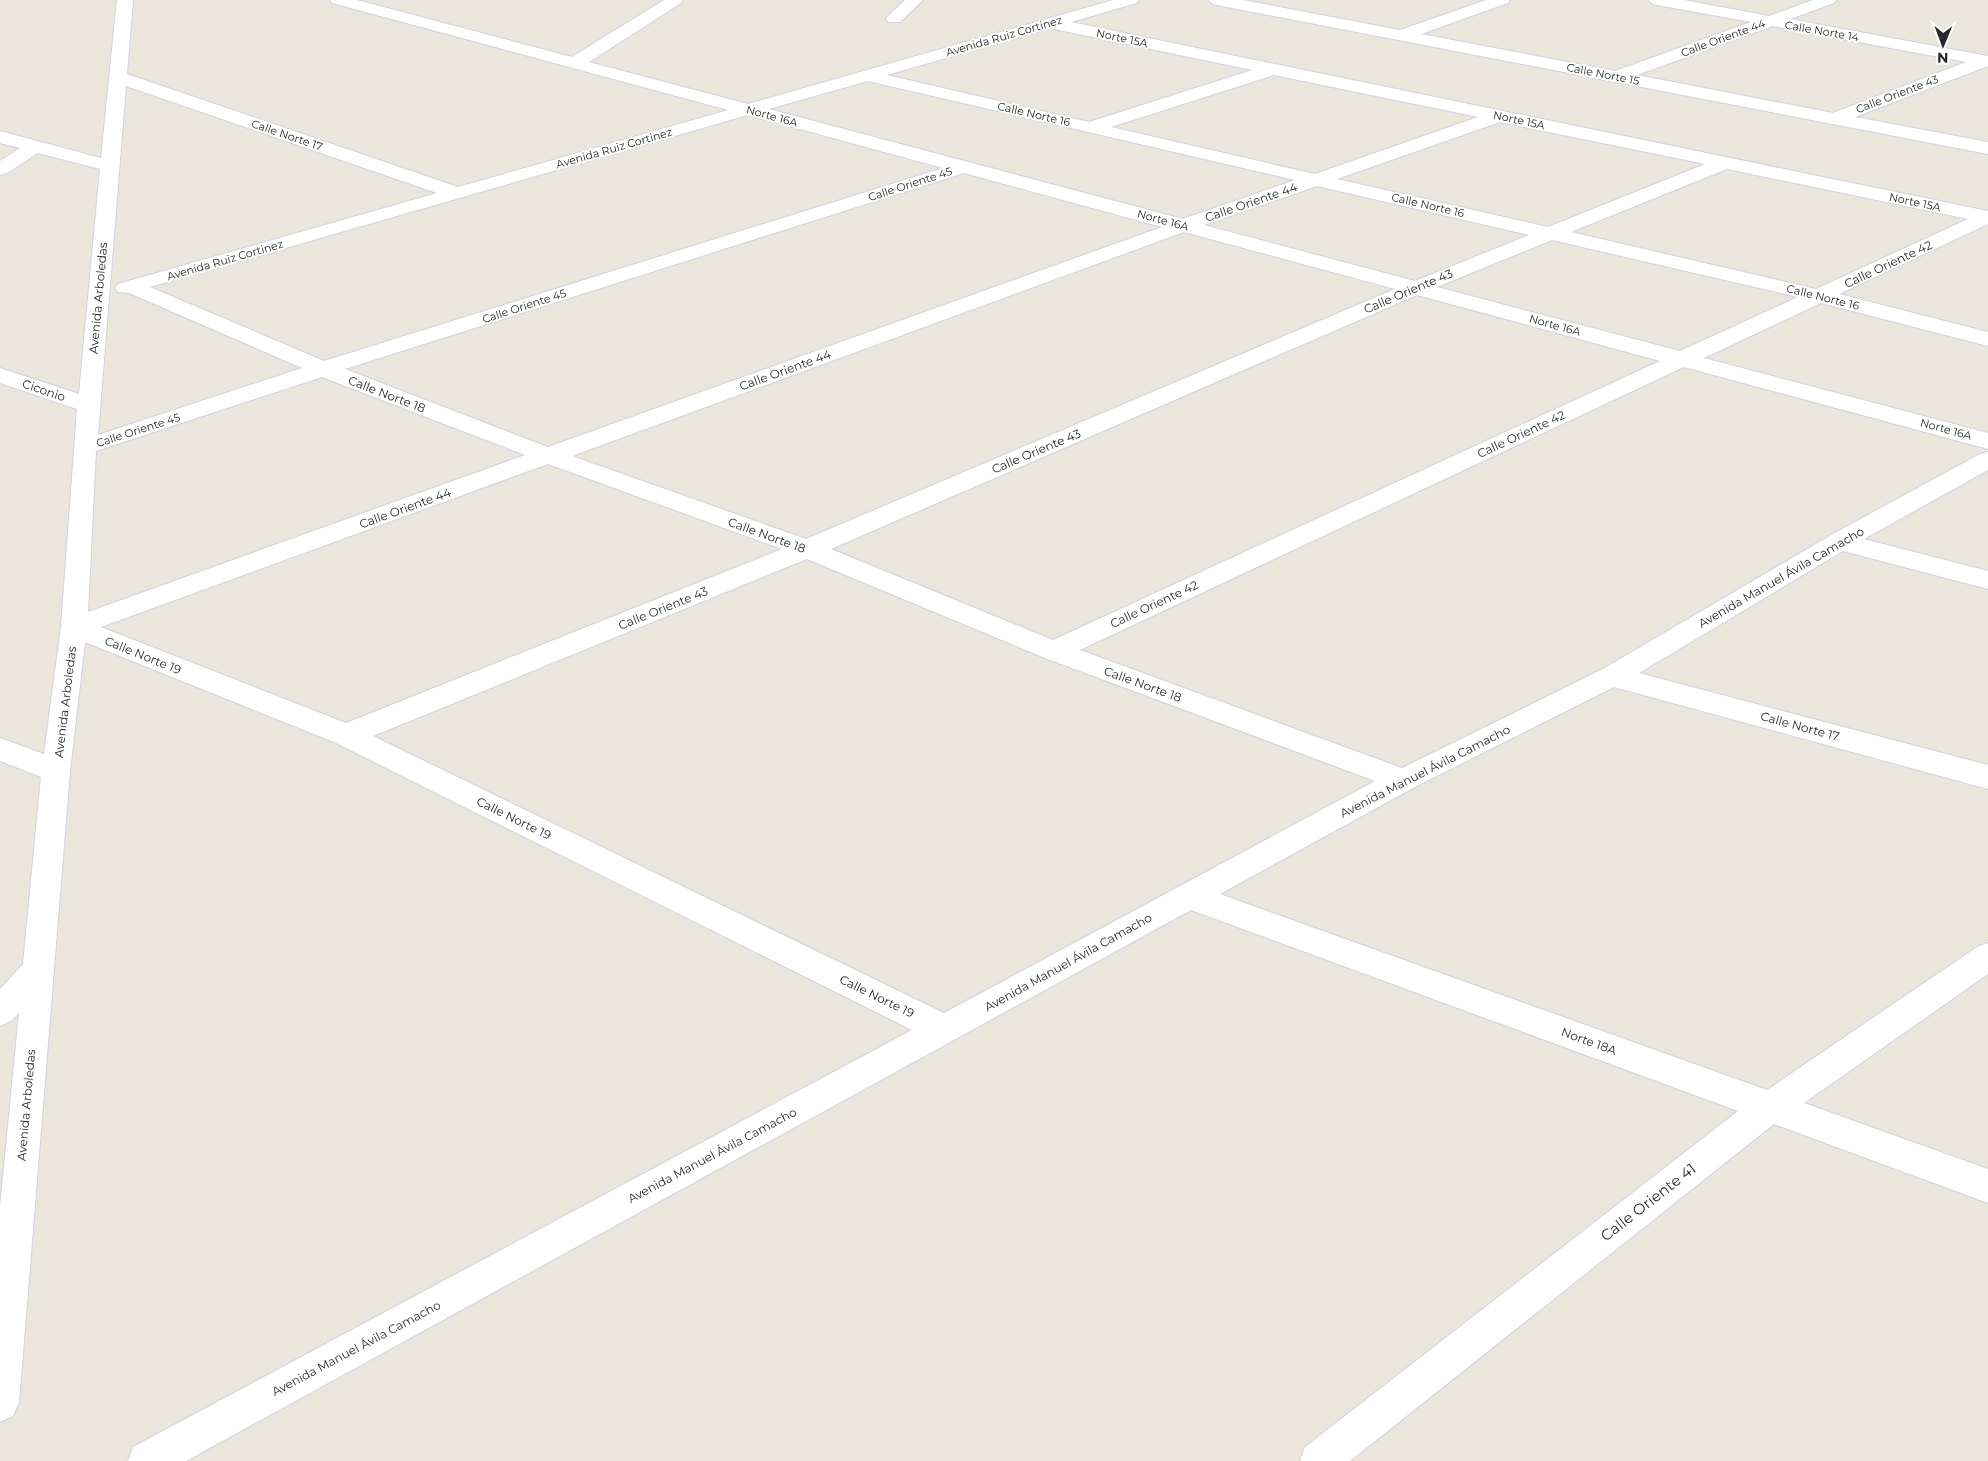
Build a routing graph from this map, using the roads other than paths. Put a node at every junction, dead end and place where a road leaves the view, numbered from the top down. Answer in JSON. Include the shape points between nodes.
{"nodes":[{"id":1,"x":124,"y":0,"type":"edge"},
{"id":2,"x":338,"y":0,"type":"edge"},
{"id":3,"x":404,"y":0,"type":"edge"},
{"id":4,"x":675,"y":0,"type":"edge"},
{"id":5,"x":916,"y":0,"type":"edge"},
{"id":6,"x":1131,"y":0,"type":"edge"},
{"id":7,"x":1217,"y":0,"type":"edge"},
{"id":8,"x":1502,"y":0,"type":"edge"},
{"id":9,"x":1657,"y":0,"type":"edge"},
{"id":10,"x":1828,"y":0,"type":"edge"},
{"id":11,"x":383,"y":12,"type":"junction"},
{"id":12,"x":894,"y":18,"type":"dead end"},
{"id":13,"x":1770,"y":21,"type":"junction"},
{"id":14,"x":1050,"y":23,"type":"junction"},
{"id":15,"x":1401,"y":35,"type":"junction"},
{"id":16,"x":1987,"y":61,"type":"edge"},
{"id":17,"x":575,"y":63,"type":"junction"},
{"id":18,"x":1273,"y":69,"type":"junction"},
{"id":19,"x":868,"y":76,"type":"junction"},
{"id":20,"x":118,"y":77,"type":"junction"},
{"id":21,"x":1617,"y":77,"type":"junction"},
{"id":22,"x":749,"y":110,"type":"junction"},
{"id":23,"x":1498,"y":116,"type":"junction"},
{"id":24,"x":1834,"y":118,"type":"junction"},
{"id":25,"x":1091,"y":127,"type":"junction"},
{"id":26,"x":0,"y":137,"type":"edge"},
{"id":27,"x":36,"y":146,"type":"junction"},
{"id":28,"x":1988,"y":148,"type":"edge"},
{"id":29,"x":1724,"y":163,"type":"junction"},
{"id":30,"x":110,"y":166,"type":"junction"},
{"id":31,"x":964,"y":167,"type":"junction"},
{"id":32,"x":0,"y":169,"type":"edge"},
{"id":33,"x":1316,"y":179,"type":"junction"},
{"id":34,"x":457,"y":193,"type":"junction"},
{"id":35,"x":1988,"y":217,"type":"edge"},
{"id":36,"x":1183,"y":226,"type":"junction"},
{"id":37,"x":1550,"y":233,"type":"junction"},
{"id":38,"x":132,"y":287,"type":"junction"},
{"id":39,"x":1416,"y":288,"type":"junction"},
{"id":40,"x":98,"y":296,"type":"junction"},
{"id":41,"x":1820,"y":296,"type":"junction"},
{"id":42,"x":1988,"y":339,"type":"edge"},
{"id":43,"x":1683,"y":359,"type":"junction"},
{"id":44,"x":323,"y":369,"type":"junction"},
{"id":45,"x":0,"y":375,"type":"edge"},
{"id":46,"x":89,"y":405,"type":"junction"},
{"id":47,"x":1988,"y":441,"type":"edge"},
{"id":48,"x":85,"y":447,"type":"junction"},
{"id":49,"x":549,"y":456,"type":"junction"},
{"id":50,"x":1988,"y":460,"type":"edge"},
{"id":51,"x":1840,"y":541,"type":"junction"},
{"id":52,"x":807,"y":549,"type":"junction"},
{"id":53,"x":1988,"y":580,"type":"edge"},
{"id":54,"x":74,"y":627,"type":"junction"},
{"id":55,"x":1054,"y":651,"type":"junction"},
{"id":56,"x":1612,"y":676,"type":"junction"},
{"id":57,"x":346,"y":735,"type":"junction"},
{"id":58,"x":0,"y":749,"type":"edge"},
{"id":59,"x":56,"y":771,"type":"junction"},
{"id":60,"x":1988,"y":777,"type":"edge"},
{"id":61,"x":1403,"y":780,"type":"junction"},
{"id":62,"x":1190,"y":896,"type":"junction"},
{"id":63,"x":1988,"y":957,"type":"edge"},
{"id":64,"x":38,"y":970,"type":"junction"},
{"id":65,"x":0,"y":1010,"type":"edge"},
{"id":66,"x":944,"y":1030,"type":"junction"},
{"id":67,"x":1770,"y":1107,"type":"junction"},
{"id":68,"x":1988,"y":1186,"type":"edge"},
{"id":69,"x":0,"y":1403,"type":"edge"},
{"id":70,"x":147,"y":1461,"type":"edge"},
{"id":71,"x":1318,"y":1461,"type":"edge"}],
"edges":[{"from":1,"to":20,"type":"street","name":"Avenida Arboledas"},
{"from":2,"to":11,"type":"street","name":"Norte 16A"},
{"from":3,"to":11,"type":"street"},
{"from":4,"to":17,"type":"street"},
{"from":5,"to":12,"type":"street"},
{"from":6,"to":14,"type":"street","name":"Avenida Ruiz Cortinez"},
{"from":7,"to":15,"type":"street","name":"Calle Norte 15"},
{"from":8,"to":15,"type":"street"},
{"from":9,"to":13,"type":"street","name":"Calle Norte 14"},
{"from":10,"to":13,"type":"street","name":"Calle Oriente 44"},
{"from":11,"to":17,"type":"street","name":"Norte 16A"},
{"from":13,"to":16,"type":"street","name":"Calle Norte 14"},
{"from":13,"to":21,"type":"street","name":"Calle Oriente 44"},
{"from":14,"to":18,"type":"street","name":"Norte 15A"},
{"from":14,"to":19,"type":"street","name":"Avenida Ruiz Cortinez"},
{"from":15,"to":21,"type":"street","name":"Calle Norte 15"},
{"from":16,"to":24,"type":"street","name":"Calle Oriente 43"},
{"from":17,"to":22,"type":"street","name":"Norte 16A"},
{"from":18,"to":23,"type":"street","name":"Norte 15A"},
{"from":18,"to":25,"type":"street"},
{"from":19,"to":22,"type":"street","name":"Avenida Ruiz Cortinez"},
{"from":19,"to":25,"type":"street","name":"Calle Norte 16"},
{"from":20,"to":30,"type":"street","name":"Avenida Arboledas"},
{"from":20,"to":34,"type":"street","name":"Calle Norte 17"},
{"from":21,"to":24,"type":"street","name":"Calle Norte 15"},
{"from":22,"to":31,"type":"street","name":"Norte 16A"},
{"from":22,"to":34,"type":"street","name":"Avenida Ruiz Cortinez"},
{"from":23,"to":29,"type":"street","name":"Norte 15A"},
{"from":23,"to":33,"type":"street","name":"Calle Oriente 44"},
{"from":24,"to":28,"type":"street","name":"Calle Norte 15"},
{"from":25,"to":33,"type":"street","name":"Calle Norte 16"},
{"from":26,"to":27,"type":"street"},
{"from":27,"to":30,"type":"street"},
{"from":27,"to":32,"type":"street"},
{"from":29,"to":35,"type":"street","name":"Norte 15A"},
{"from":29,"to":37,"type":"street","name":"Calle Oriente 43"},
{"from":30,"to":40,"type":"street","name":"Avenida Arboledas"},
{"from":31,"to":36,"type":"street","name":"Norte 16A"},
{"from":31,"to":44,"type":"street","name":"Calle Oriente 45"},
{"from":33,"to":36,"type":"street","name":"Calle Oriente 44"},
{"from":33,"to":37,"type":"street","name":"Calle Norte 16"},
{"from":34,"to":38,"type":"street","name":"Avenida Ruiz Cortinez"},
{"from":35,"to":41,"type":"street","name":"Calle Oriente 42"},
{"from":36,"to":39,"type":"street","name":"Norte 16A"},
{"from":36,"to":49,"type":"street","name":"Calle Oriente 44"},
{"from":37,"to":39,"type":"street","name":"Calle Oriente 43"},
{"from":37,"to":41,"type":"street","name":"Calle Norte 16"},
{"from":38,"to":40,"type":"street","name":"Avenida Ruiz Cortinez"},
{"from":38,"to":44,"type":"street","name":"Calle Norte 18"},
{"from":39,"to":43,"type":"street","name":"Norte 16A"},
{"from":39,"to":52,"type":"street","name":"Calle Oriente 43"},
{"from":40,"to":46,"type":"street","name":"Avenida Arboledas"},
{"from":41,"to":42,"type":"street","name":"Calle Norte 16"},
{"from":41,"to":43,"type":"street","name":"Calle Oriente 42"},
{"from":43,"to":47,"type":"street","name":"Norte 16A"},
{"from":43,"to":55,"type":"street","name":"Calle Oriente 42"},
{"from":44,"to":48,"type":"street","name":"Calle Oriente 45"},
{"from":44,"to":49,"type":"street","name":"Calle Norte 18"},
{"from":45,"to":46,"type":"street","name":"Ciconio"},
{"from":46,"to":48,"type":"street","name":"Avenida Arboledas"},
{"from":48,"to":54,"type":"street","name":"Avenida Arboledas"},
{"from":49,"to":52,"type":"street","name":"Calle Norte 18"},
{"from":49,"to":54,"type":"street","name":"Calle Oriente 44"},
{"from":50,"to":51,"type":"street","name":"Avenida Manuel Ávila Camacho"},
{"from":51,"to":53,"type":"street"},
{"from":51,"to":56,"type":"street","name":"Avenida Manuel Ávila Camacho"},
{"from":52,"to":55,"type":"street","name":"Calle Norte 18"},
{"from":52,"to":57,"type":"street","name":"Calle Oriente 43"},
{"from":54,"to":57,"type":"street","name":"Calle Norte 19"},
{"from":54,"to":59,"type":"street","name":"Avenida Arboledas"},
{"from":55,"to":61,"type":"street","name":"Calle Norte 18"},
{"from":56,"to":60,"type":"street","name":"Calle Norte 17"},
{"from":56,"to":61,"type":"street","name":"Avenida Manuel Ávila Camacho"},
{"from":57,"to":66,"type":"street","name":"Calle Norte 19"},
{"from":58,"to":59,"type":"street"},
{"from":59,"to":64,"type":"street","name":"Avenida Arboledas"},
{"from":61,"to":62,"type":"street","name":"Avenida Manuel Ávila Camacho"},
{"from":62,"to":66,"type":"street","name":"Avenida Manuel Ávila Camacho"},
{"from":62,"to":67,"type":"street","name":"Norte 18A"},
{"from":63,"to":67,"type":"street","name":"Calle Oriente 41"},
{"from":64,"to":65,"type":"street"},
{"from":64,"to":69,"type":"street","name":"Avenida Arboledas"},
{"from":66,"to":70,"type":"street","name":"Avenida Manuel Ávila Camacho"},
{"from":67,"to":68,"type":"street","name":"Norte 18A"},
{"from":67,"to":71,"type":"street","name":"Calle Oriente 41"}]}
